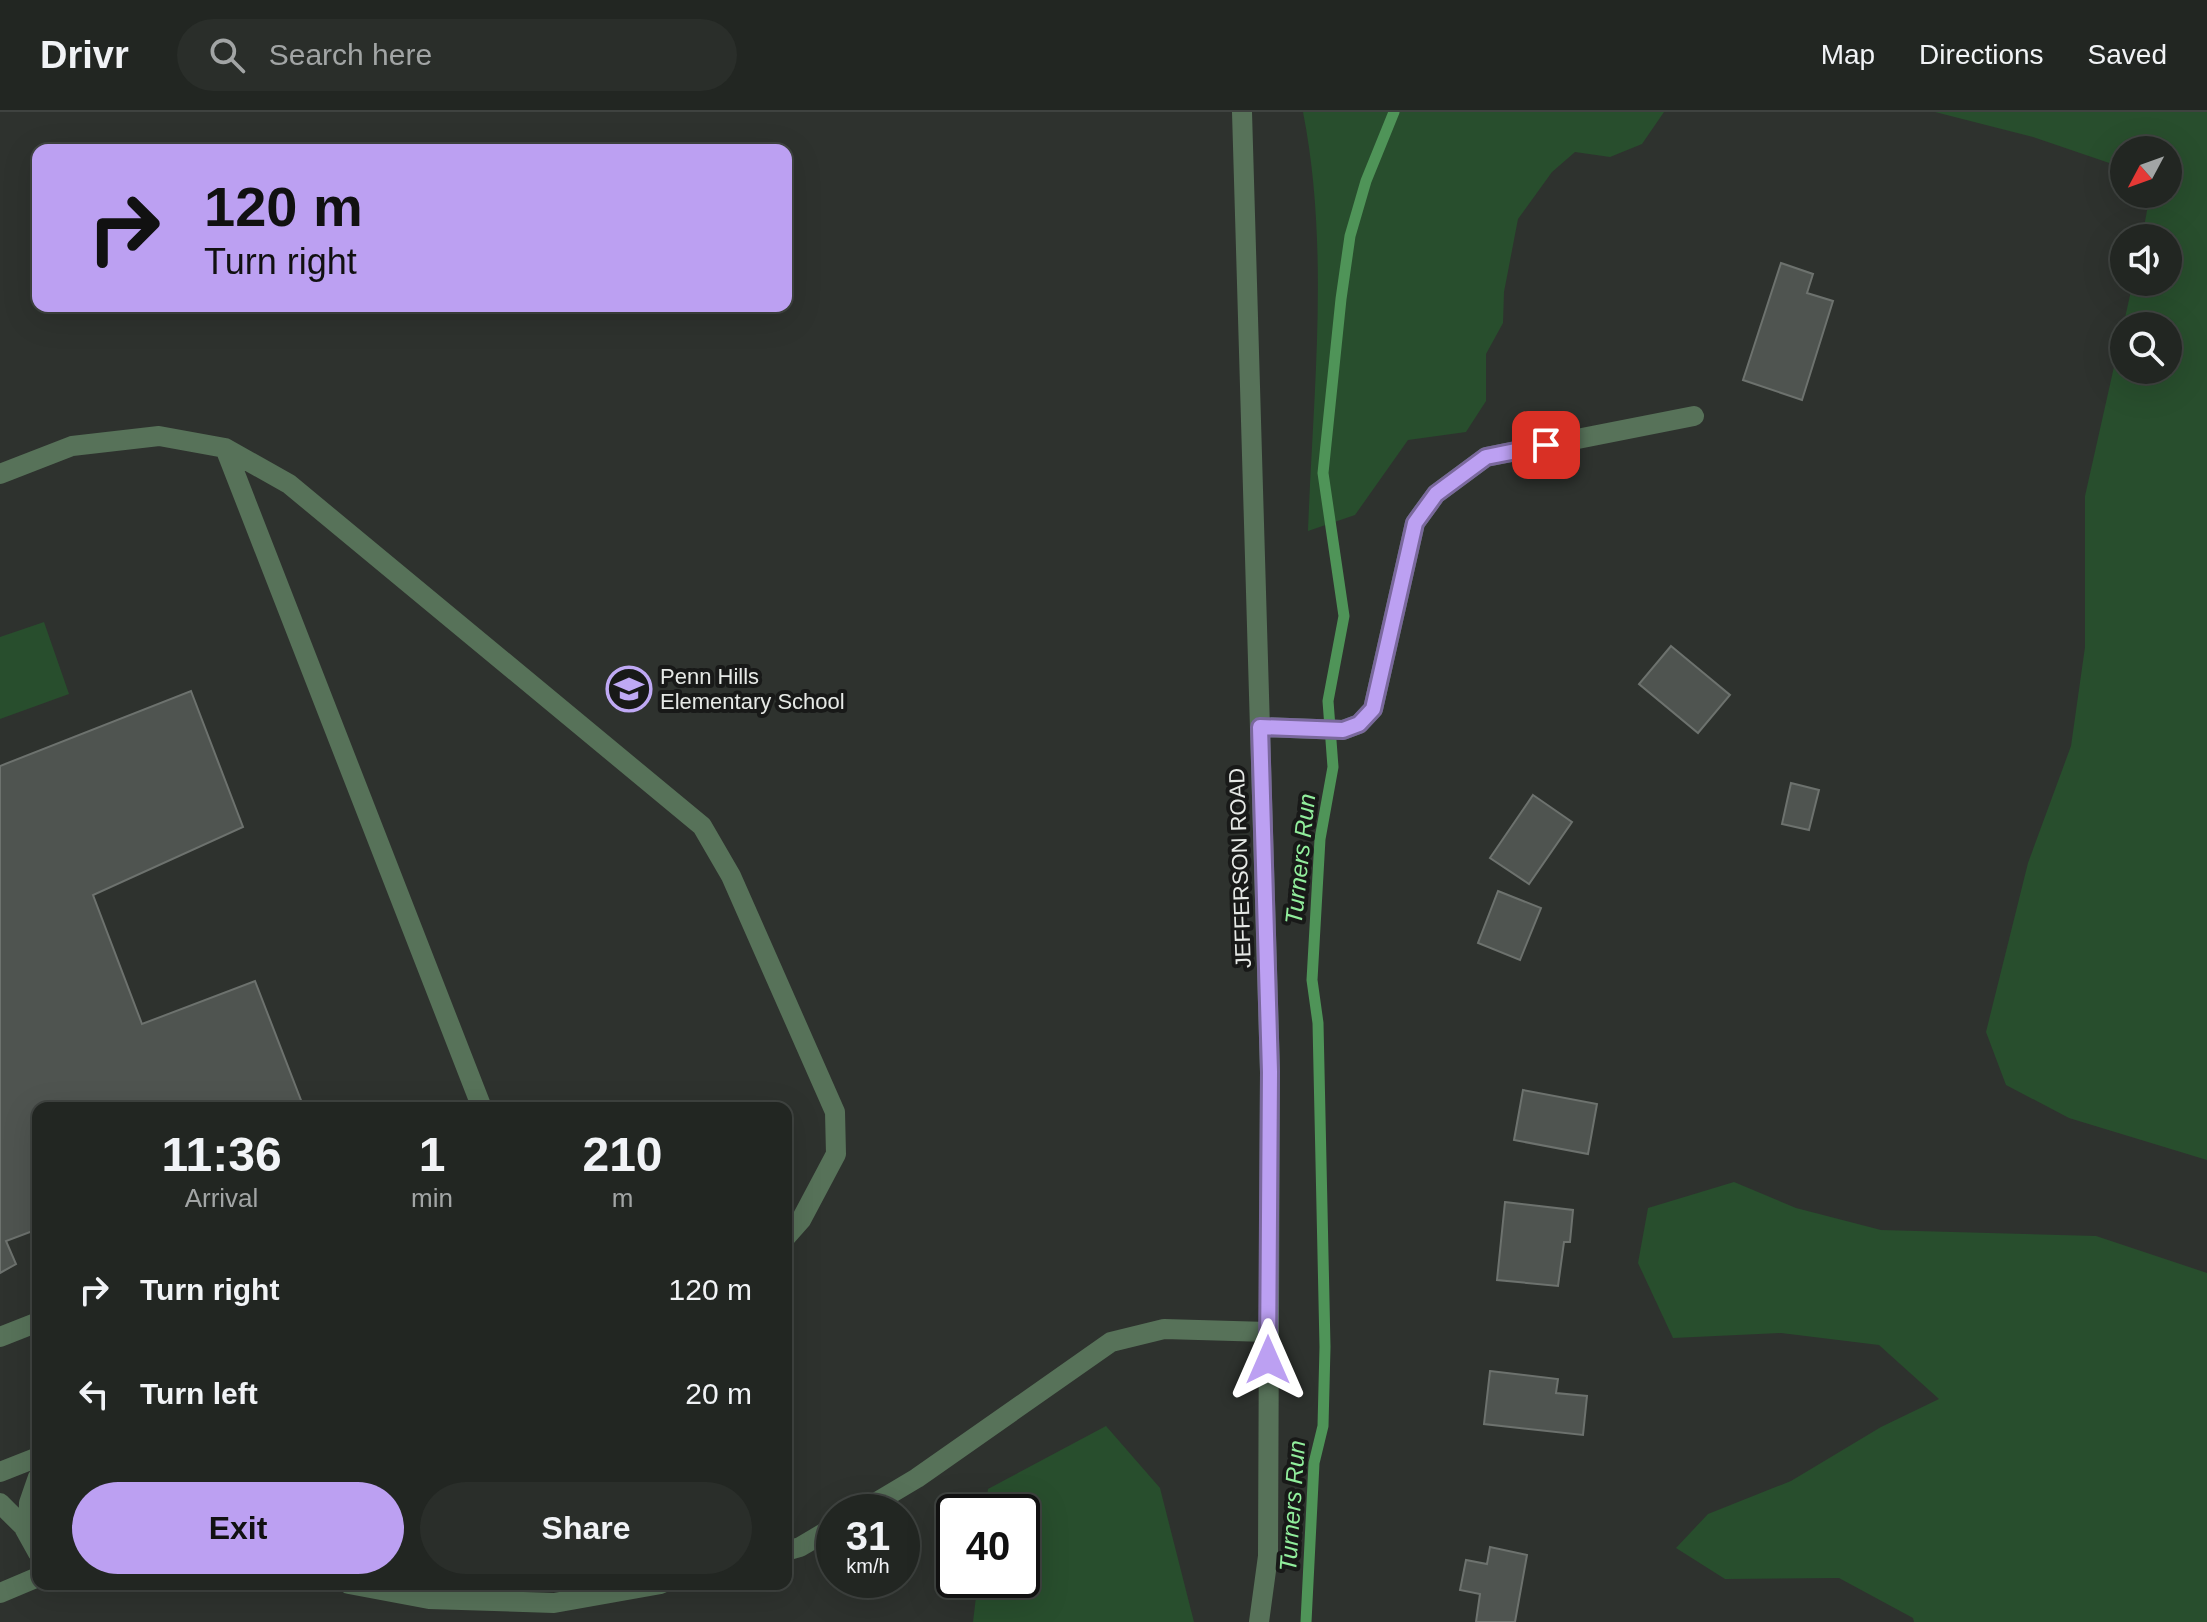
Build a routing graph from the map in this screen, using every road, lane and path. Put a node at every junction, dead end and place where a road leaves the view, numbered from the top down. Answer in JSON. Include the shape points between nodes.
{"nodes":[{"id":1,"x":1242,"y":112,"type":"edge"},
{"id":2,"x":1694,"y":416,"type":"dead end"},
{"id":3,"x":225,"y":448,"type":"junction"},
{"id":4,"x":0,"y":474,"type":"edge"},
{"id":5,"x":1260,"y":727,"type":"junction"},
{"id":6,"x":480,"y":1102,"type":"edge"},
{"id":7,"x":792,"y":1230,"type":"edge"},
{"id":8,"x":32,"y":1324,"type":"edge"},
{"id":9,"x":1268,"y":1332,"type":"junction"},
{"id":10,"x":0,"y":1337,"type":"edge"},
{"id":11,"x":32,"y":1459,"type":"edge"},
{"id":12,"x":0,"y":1472,"type":"edge"},
{"id":13,"x":32,"y":1494,"type":"edge"},
{"id":14,"x":890,"y":1494,"type":"edge"},
{"id":15,"x":0,"y":1503,"type":"edge"},
{"id":16,"x":32,"y":1534,"type":"edge"},
{"id":17,"x":816,"y":1538,"type":"edge"},
{"id":18,"x":32,"y":1543,"type":"edge"},
{"id":19,"x":792,"y":1549,"type":"edge"},
{"id":20,"x":32,"y":1580,"type":"edge"},
{"id":21,"x":381,"y":1590,"type":"edge"},
{"id":22,"x":627,"y":1590,"type":"edge"},
{"id":23,"x":0,"y":1593,"type":"edge"},
{"id":24,"x":1259,"y":1622,"type":"edge"}],
"edges":[{"from":1,"to":5,"type":"street","name":"JEFFERSON ROAD"},
{"from":2,"to":5,"type":"street","via":[[1486,457],[1436,494],[1415,523],[1373,709],[1359,724],[1343,730]]},
{"from":3,"to":4,"type":"street","via":[[159,436],[72,446]]},
{"from":3,"to":6,"type":"street"},
{"from":3,"to":7,"type":"street","via":[[289,484],[702,826],[731,876],[835,1112],[836,1154]]},
{"from":5,"to":9,"type":"street","name":"JEFFERSON ROAD","via":[[1270,1072]]},
{"from":8,"to":10,"type":"street"},
{"from":9,"to":14,"type":"street","via":[[1164,1329],[1111,1342]]},
{"from":9,"to":24,"type":"street","name":"JEFFERSON ROAD","via":[[1268,1556]]},
{"from":11,"to":12,"type":"street"},
{"from":13,"to":16,"type":"street"},
{"from":15,"to":18,"type":"street"},
{"from":17,"to":19,"type":"street"},
{"from":20,"to":23,"type":"street"},
{"from":21,"to":22,"type":"street","via":[[429,1599],[554,1603]]}]}
